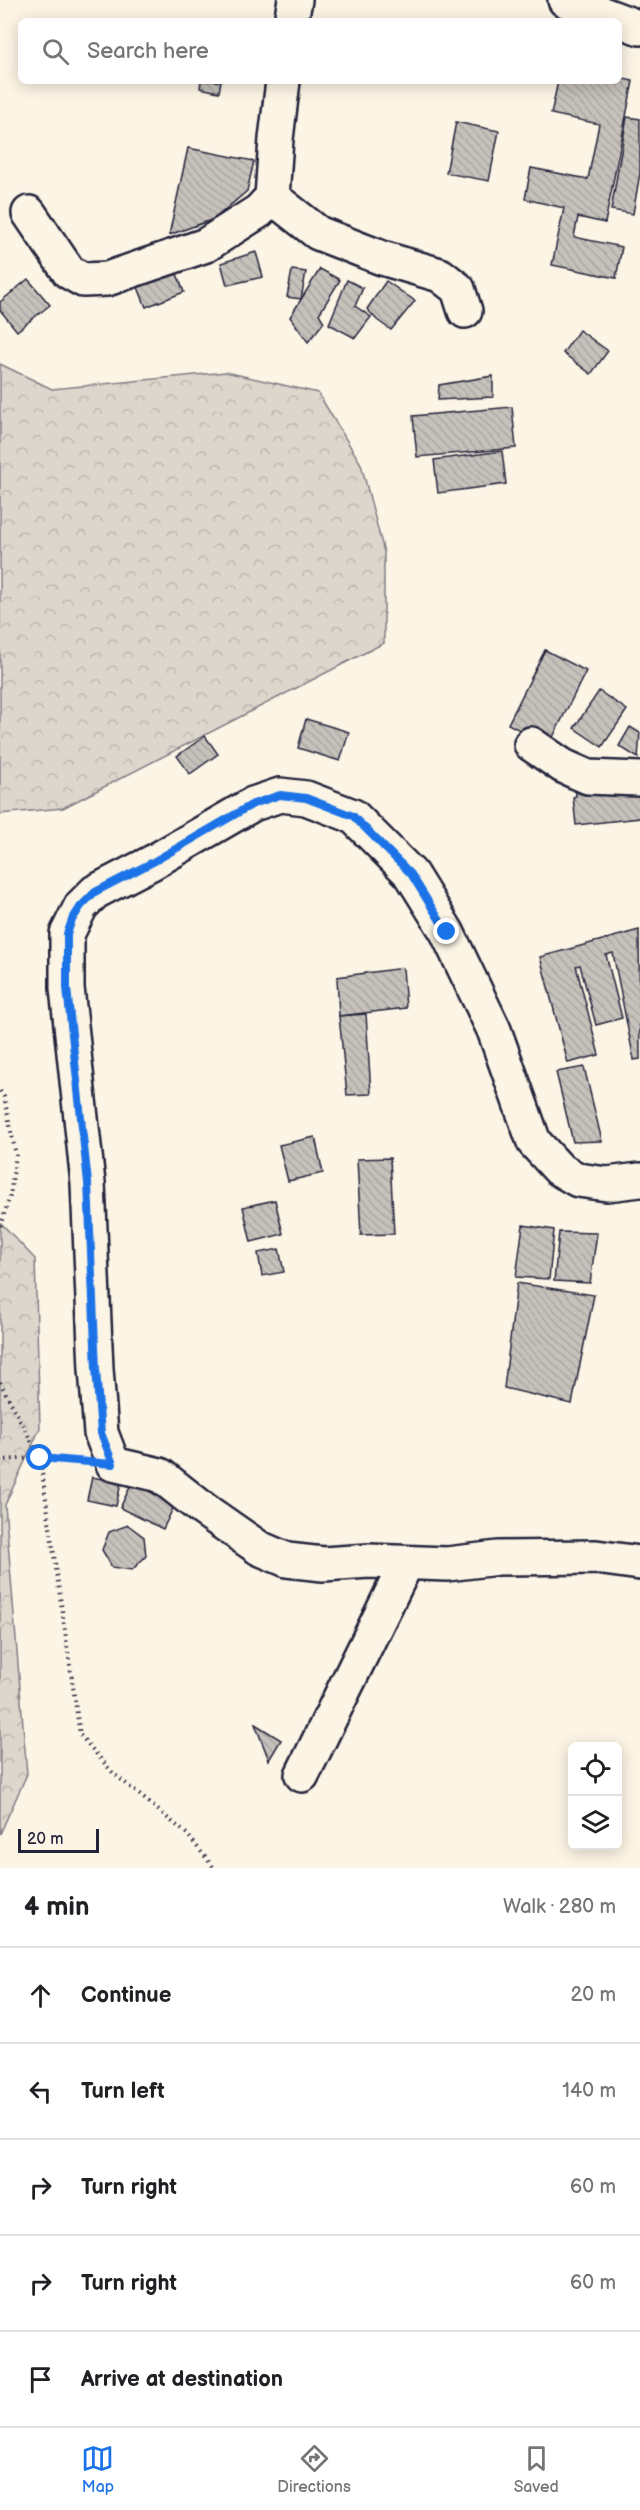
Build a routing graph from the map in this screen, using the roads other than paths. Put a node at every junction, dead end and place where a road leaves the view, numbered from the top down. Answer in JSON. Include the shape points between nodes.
{"nodes":[{"id":1,"x":295,"y":0,"type":"edge"},
{"id":2,"x":565,"y":0,"type":"edge"},
{"id":3,"x":292,"y":18,"type":"edge"},
{"id":4,"x":613,"y":18,"type":"edge"},
{"id":5,"x":622,"y":21,"type":"edge"},
{"id":6,"x":640,"y":28,"type":"edge"},
{"id":7,"x":283,"y":84,"type":"edge"},
{"id":8,"x":272,"y":197,"type":"junction"},
{"id":9,"x":30,"y":213,"type":"dead end"},
{"id":10,"x":465,"y":311,"type":"dead end"},
{"id":11,"x":531,"y":744,"type":"dead end"},
{"id":12,"x":640,"y":779,"type":"edge"},
{"id":13,"x":640,"y":1180,"type":"edge"},
{"id":14,"x":406,"y":1563,"type":"junction"},
{"id":15,"x":640,"y":1563,"type":"edge"},
{"id":16,"x":302,"y":1775,"type":"dead end"}],
"edges":[{"from":1,"to":3,"type":"street"},
{"from":2,"to":4,"type":"street"},
{"from":5,"to":6,"type":"street"},
{"from":7,"to":8,"type":"street"},
{"from":8,"to":9,"type":"street","via":[[259,211],[206,245],[107,279],[83,280],[69,272]]},
{"from":8,"to":10,"type":"street","via":[[318,233],[382,258],[440,274],[458,289]]},
{"from":11,"to":12,"type":"street","via":[[563,766],[588,777]]},
{"from":13,"to":14,"type":"street","via":[[608,1184],[578,1180],[559,1169],[534,1142],[494,1030],[447,932],[411,874],[353,816],[306,798],[280,795],[253,804],[95,892],[81,906],[67,934],[67,988],[88,1183],[101,1433],[113,1464],[160,1474],[259,1548],[287,1560],[323,1564]]},
{"from":14,"to":15,"type":"street","via":[[550,1557],[596,1557]]},
{"from":14,"to":16,"type":"street"}]}
